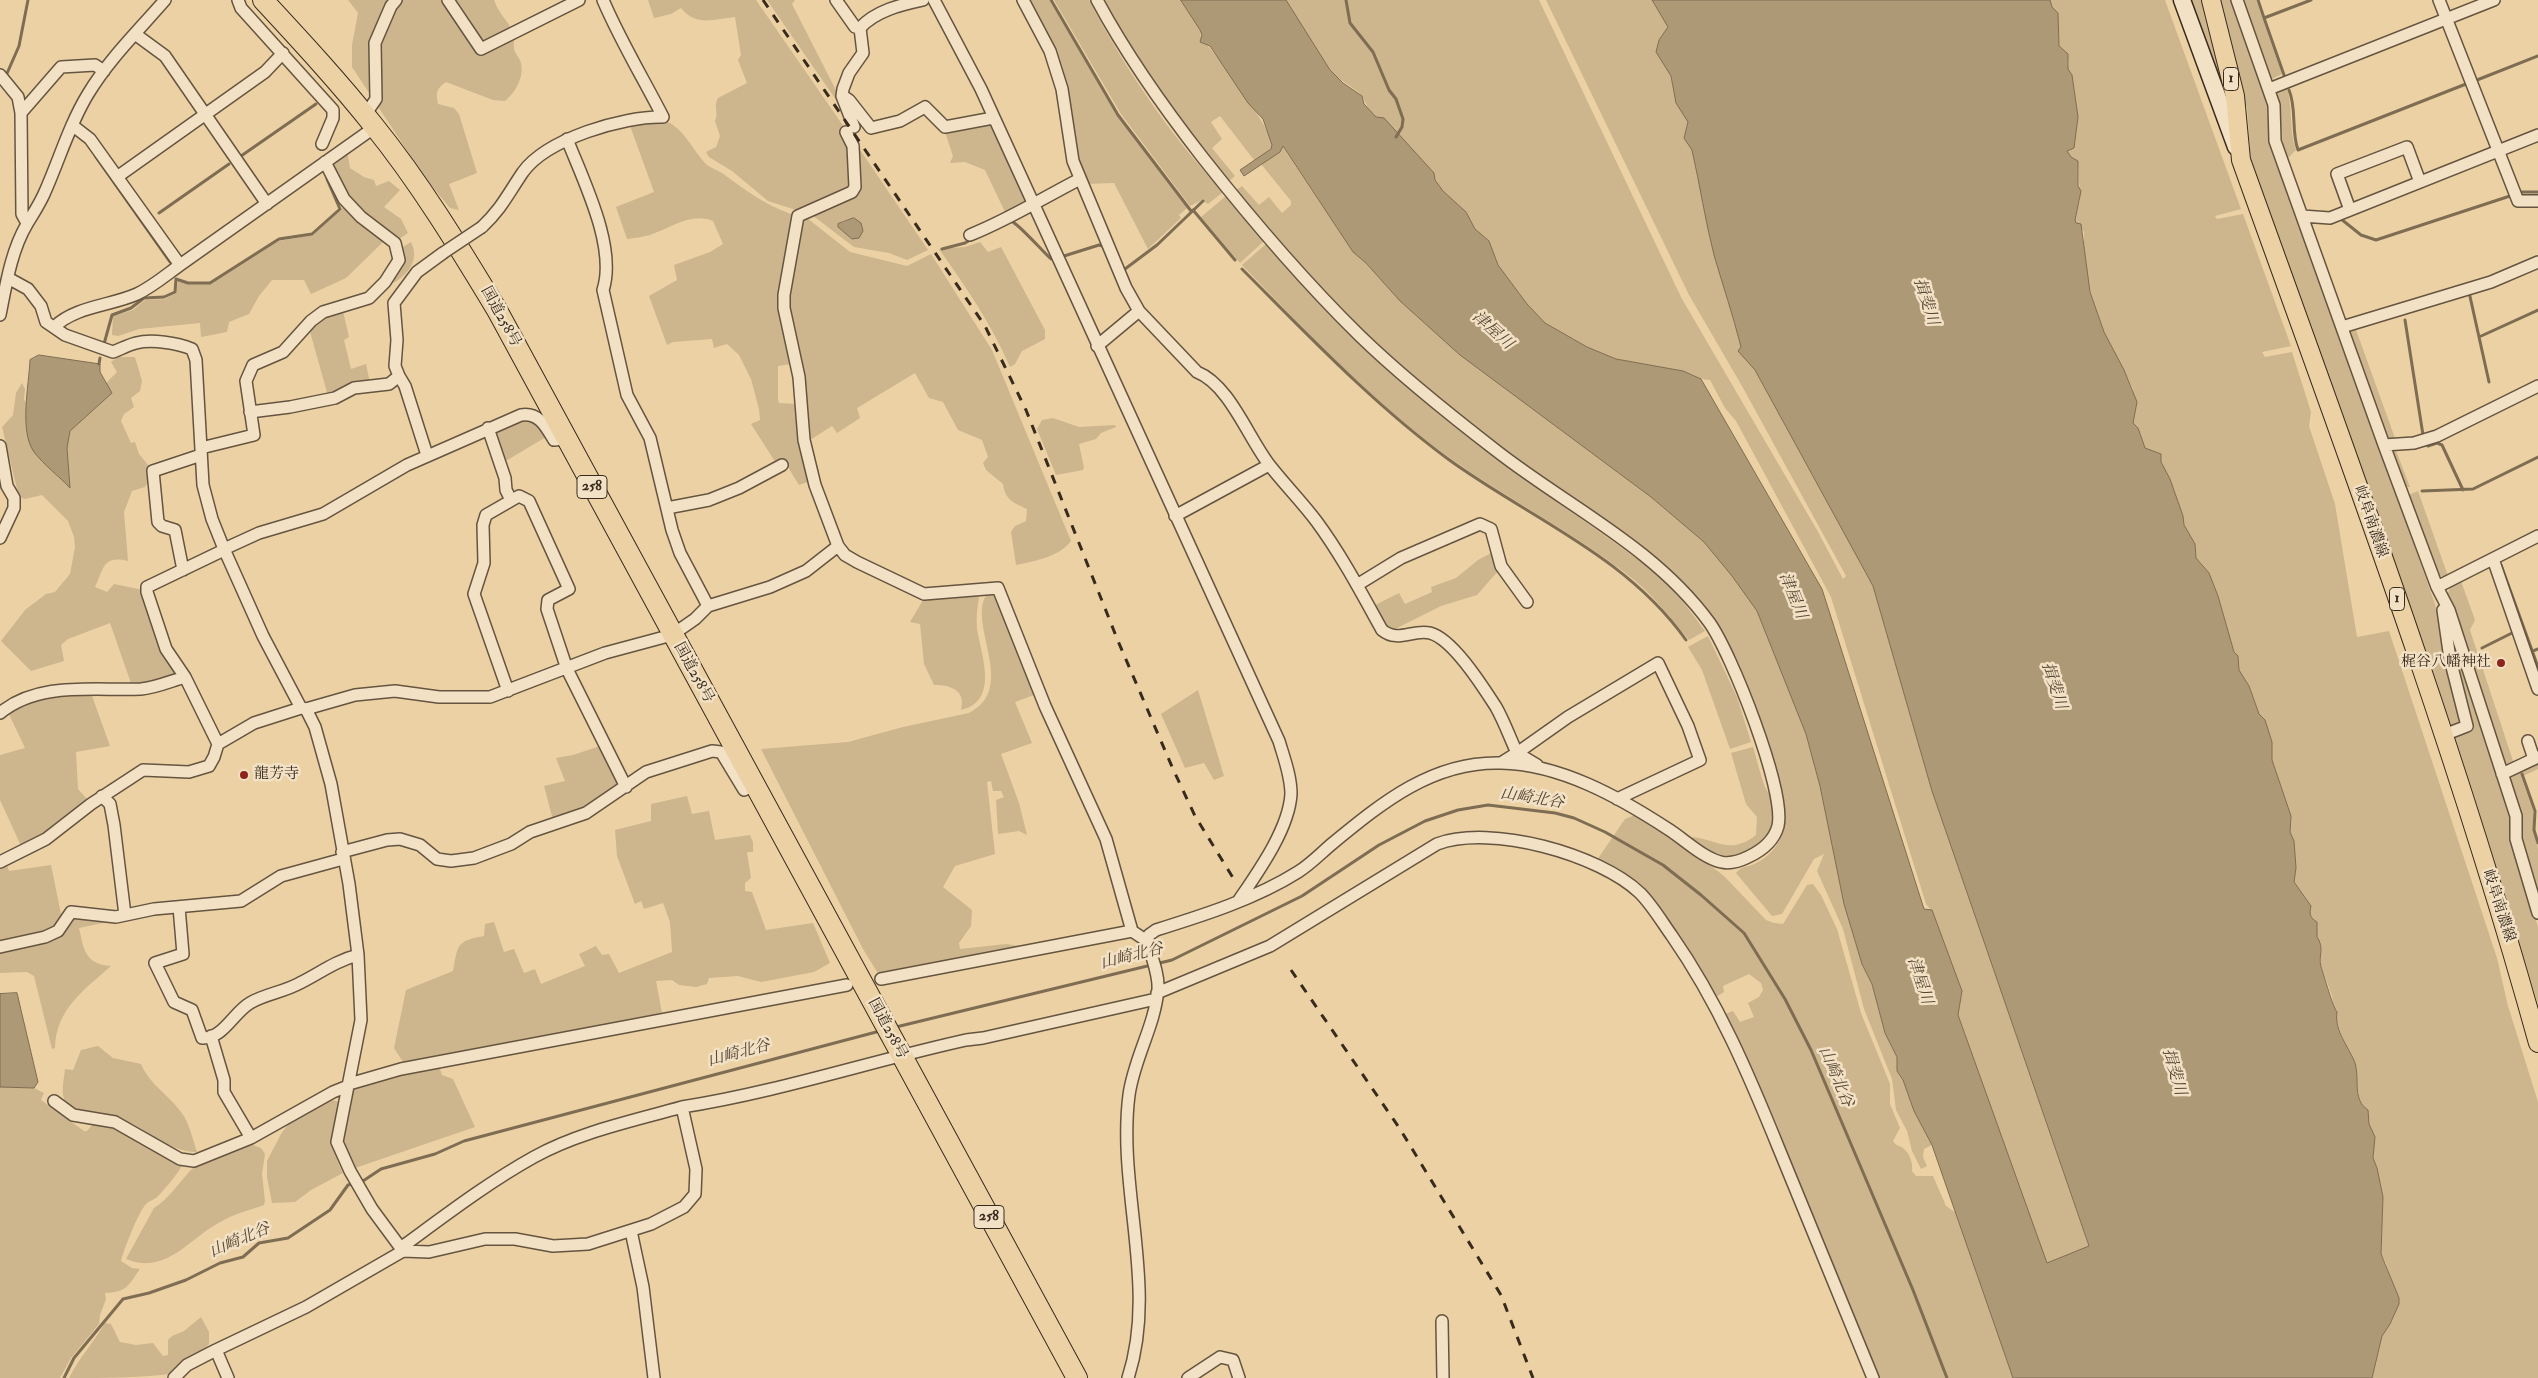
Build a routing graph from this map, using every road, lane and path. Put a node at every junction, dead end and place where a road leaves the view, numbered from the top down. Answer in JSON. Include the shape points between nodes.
{"nodes":[{"id":1,"x":165,"y":0,"type":"edge"},
{"id":2,"x":238,"y":0,"type":"edge"},
{"id":3,"x":263,"y":0,"type":"edge"},
{"id":4,"x":396,"y":0,"type":"edge"},
{"id":5,"x":448,"y":0,"type":"edge"},
{"id":6,"x":579,"y":0,"type":"edge"},
{"id":7,"x":603,"y":0,"type":"edge"},
{"id":8,"x":836,"y":0,"type":"edge"},
{"id":9,"x":923,"y":0,"type":"edge"},
{"id":10,"x":934,"y":0,"type":"edge"},
{"id":11,"x":1023,"y":0,"type":"edge"},
{"id":12,"x":1097,"y":0,"type":"edge"},
{"id":13,"x":2182,"y":0,"type":"edge"},
{"id":14,"x":2211,"y":0,"type":"edge"},
{"id":15,"x":2237,"y":0,"type":"edge"},
{"id":16,"x":2439,"y":0,"type":"edge"},
{"id":17,"x":2494,"y":0,"type":"edge"},
{"id":18,"x":891,"y":3,"type":"edge"},
{"id":19,"x":2446,"y":19,"type":"junction"},
{"id":20,"x":860,"y":28,"type":"junction"},
{"id":21,"x":135,"y":34,"type":"junction"},
{"id":22,"x":283,"y":53,"type":"junction"},
{"id":23,"x":104,"y":71,"type":"junction"},
{"id":24,"x":0,"y":74,"type":"edge"},
{"id":25,"x":2269,"y":89,"type":"junction"},
{"id":26,"x":843,"y":96,"type":"junction"},
{"id":27,"x":21,"y":113,"type":"junction"},
{"id":28,"x":205,"y":114,"type":"junction"},
{"id":29,"x":994,"y":118,"type":"junction"},
{"id":30,"x":370,"y":121,"type":"junction"},
{"id":31,"x":72,"y":124,"type":"junction"},
{"id":32,"x":2538,"y":135,"type":"edge"},
{"id":33,"x":567,"y":139,"type":"junction"},
{"id":34,"x":322,"y":144,"type":"dead end"},
{"id":35,"x":2498,"y":151,"type":"junction"},
{"id":36,"x":2241,"y":160,"type":"junction"},
{"id":37,"x":326,"y":162,"type":"junction"},
{"id":38,"x":117,"y":177,"type":"junction"},
{"id":39,"x":1080,"y":179,"type":"junction"},
{"id":40,"x":2420,"y":182,"type":"junction"},
{"id":41,"x":2538,"y":201,"type":"edge"},
{"id":42,"x":1032,"y":203,"type":"junction"},
{"id":43,"x":266,"y":204,"type":"junction"},
{"id":44,"x":2350,"y":210,"type":"junction"},
{"id":45,"x":2302,"y":216,"type":"junction"},
{"id":46,"x":27,"y":223,"type":"junction"},
{"id":47,"x":970,"y":235,"type":"dead end"},
{"id":48,"x":2538,"y":262,"type":"edge"},
{"id":49,"x":180,"y":266,"type":"junction"},
{"id":50,"x":8,"y":278,"type":"junction"},
{"id":51,"x":1139,"y":311,"type":"junction"},
{"id":52,"x":0,"y":315,"type":"edge"},
{"id":53,"x":54,"y":327,"type":"junction"},
{"id":54,"x":2342,"y":327,"type":"junction"},
{"id":55,"x":1097,"y":346,"type":"junction"},
{"id":56,"x":399,"y":376,"type":"junction"},
{"id":57,"x":2538,"y":386,"type":"edge"},
{"id":58,"x":250,"y":412,"type":"junction"},
{"id":59,"x":488,"y":428,"type":"junction"},
{"id":60,"x":566,"y":439,"type":"junction"},
{"id":61,"x":0,"y":446,"type":"edge"},
{"id":62,"x":2384,"y":446,"type":"junction"},
{"id":63,"x":201,"y":451,"type":"junction"},
{"id":64,"x":427,"y":455,"type":"junction"},
{"id":65,"x":782,"y":465,"type":"dead end"},
{"id":66,"x":1269,"y":465,"type":"junction"},
{"id":67,"x":511,"y":500,"type":"junction"},
{"id":68,"x":667,"y":508,"type":"junction"},
{"id":69,"x":1175,"y":516,"type":"junction"},
{"id":70,"x":2538,"y":536,"type":"edge"},
{"id":71,"x":0,"y":538,"type":"edge"},
{"id":72,"x":838,"y":546,"type":"junction"},
{"id":73,"x":224,"y":550,"type":"junction"},
{"id":74,"x":2493,"y":559,"type":"junction"},
{"id":75,"x":183,"y":570,"type":"junction"},
{"id":76,"x":1357,"y":585,"type":"junction"},
{"id":77,"x":2439,"y":592,"type":"junction"},
{"id":78,"x":1527,"y":602,"type":"dead end"},
{"id":79,"x":708,"y":606,"type":"junction"},
{"id":80,"x":672,"y":635,"type":"junction"},
{"id":81,"x":567,"y":668,"type":"junction"},
{"id":82,"x":185,"y":677,"type":"junction"},
{"id":83,"x":2538,"y":689,"type":"edge"},
{"id":84,"x":508,"y":691,"type":"junction"},
{"id":85,"x":304,"y":708,"type":"junction"},
{"id":86,"x":0,"y":713,"type":"edge"},
{"id":87,"x":2444,"y":735,"type":"junction"},
{"id":88,"x":2528,"y":741,"type":"dead end"},
{"id":89,"x":218,"y":744,"type":"junction"},
{"id":90,"x":1516,"y":753,"type":"junction"},
{"id":91,"x":2536,"y":758,"type":"edge"},
{"id":92,"x":1501,"y":763,"type":"junction"},
{"id":93,"x":1538,"y":766,"type":"junction"},
{"id":94,"x":2502,"y":774,"type":"junction"},
{"id":95,"x":754,"y":784,"type":"junction"},
{"id":96,"x":626,"y":787,"type":"junction"},
{"id":97,"x":102,"y":796,"type":"junction"},
{"id":98,"x":1617,"y":799,"type":"junction"},
{"id":99,"x":342,"y":855,"type":"junction"},
{"id":100,"x":0,"y":862,"type":"edge"},
{"id":101,"x":1238,"y":902,"type":"junction"},
{"id":102,"x":179,"y":907,"type":"junction"},
{"id":103,"x":2538,"y":913,"type":"edge"},
{"id":104,"x":125,"y":915,"type":"junction"},
{"id":105,"x":1132,"y":931,"type":"junction"},
{"id":106,"x":1147,"y":941,"type":"junction"},
{"id":107,"x":0,"y":947,"type":"edge"},
{"id":108,"x":358,"y":955,"type":"junction"},
{"id":109,"x":881,"y":979,"type":"dead end"},
{"id":110,"x":847,"y":986,"type":"dead end"},
{"id":111,"x":1157,"y":993,"type":"junction"},
{"id":112,"x":211,"y":1036,"type":"junction"},
{"id":113,"x":2538,"y":1043,"type":"edge"},
{"id":114,"x":899,"y":1052,"type":"junction"},
{"id":115,"x":348,"y":1085,"type":"junction"},
{"id":116,"x":54,"y":1101,"type":"dead end"},
{"id":117,"x":682,"y":1107,"type":"junction"},
{"id":118,"x":251,"y":1138,"type":"junction"},
{"id":119,"x":631,"y":1231,"type":"junction"},
{"id":120,"x":403,"y":1251,"type":"junction"},
{"id":121,"x":1442,"y":1320,"type":"dead end"},
{"id":122,"x":216,"y":1350,"type":"junction"},
{"id":123,"x":174,"y":1378,"type":"edge"},
{"id":124,"x":228,"y":1378,"type":"edge"},
{"id":125,"x":654,"y":1378,"type":"edge"},
{"id":126,"x":1077,"y":1378,"type":"edge"},
{"id":127,"x":1128,"y":1378,"type":"edge"},
{"id":128,"x":1188,"y":1378,"type":"edge"},
{"id":129,"x":1239,"y":1378,"type":"edge"},
{"id":130,"x":1443,"y":1378,"type":"edge"},
{"id":131,"x":1873,"y":1378,"type":"edge"}],
"edges":[{"from":1,"to":21,"type":"street"},
{"from":2,"to":22,"type":"street","via":[[241,8]]},
{"from":3,"to":30,"type":"highway","name":"国道258号","number":"258"},
{"from":4,"to":30,"type":"street","via":[[375,43],[376,98]]},
{"from":5,"to":6,"type":"street","via":[[481,49]]},
{"from":7,"to":33,"type":"street","via":[[615,30],[624,41],[663,117],[646,116]]},
{"from":8,"to":20,"type":"street","via":[[855,27]]},
{"from":9,"to":18,"type":"street"},
{"from":10,"to":29,"type":"street"},
{"from":11,"to":39,"type":"street","via":[[1050,51],[1062,89],[1070,151]]},
{"from":12,"to":98,"type":"street","via":[[1166,110],[1270,239],[1361,336],[1424,393],[1502,455],[1635,548],[1682,588],[1712,626],[1747,702],[1778,798],[1778,827],[1773,838],[1745,859],[1720,862]]},
{"from":13,"to":36,"type":"main road"},
{"from":14,"to":36,"type":"main road","name":"岐阜南濃線","number":"1","via":[[2235,96]]},
{"from":15,"to":25,"type":"street"},
{"from":16,"to":19,"type":"street"},
{"from":17,"to":19,"type":"street"},
{"from":18,"to":20,"type":"street"},
{"from":19,"to":25,"type":"street"},
{"from":19,"to":35,"type":"street"},
{"from":20,"to":26,"type":"street","via":[[863,53],[849,73]]},
{"from":21,"to":23,"type":"street"},
{"from":21,"to":28,"type":"street","via":[[165,56]]},
{"from":22,"to":28,"type":"street","via":[[265,72]]},
{"from":22,"to":34,"type":"street","via":[[333,110]]},
{"from":23,"to":27,"type":"street","via":[[95,65],[61,67]]},
{"from":23,"to":31,"type":"street"},
{"from":24,"to":27,"type":"street","via":[[18,97]]},
{"from":25,"to":45,"type":"street","via":[[2274,105],[2275,141]]},
{"from":26,"to":29,"type":"street","via":[[871,128],[900,121],[925,107],[945,127]]},
{"from":26,"to":72,"type":"street","via":[[850,129],[855,187],[852,192],[798,216],[784,295],[786,323],[799,377],[804,440],[815,485]]},
{"from":27,"to":46,"type":"street","via":[[22,214]]},
{"from":28,"to":38,"type":"street"},
{"from":28,"to":43,"type":"street"},
{"from":29,"to":42,"type":"street"},
{"from":30,"to":37,"type":"street"},
{"from":30,"to":60,"type":"highway","name":"国道258号","number":"258","via":[[446,225],[497,310]]},
{"from":31,"to":38,"type":"street","via":[[90,139]]},
{"from":31,"to":46,"type":"street","via":[[36,212]]},
{"from":32,"to":35,"type":"street"},
{"from":33,"to":56,"type":"street","bridge":true,"via":[[524,172],[496,214],[482,227],[417,272],[394,303],[395,366]]},
{"from":33,"to":68,"type":"street","via":[[605,247],[606,280],[603,290],[623,383],[650,438]]},
{"from":35,"to":40,"type":"street"},
{"from":35,"to":41,"type":"street","via":[[2518,201]]},
{"from":36,"to":87,"type":"main road","name":"岐阜南濃線","number":"1"},
{"from":37,"to":43,"type":"street"},
{"from":37,"to":58,"type":"street","via":[[344,199],[361,217],[395,243],[399,260],[385,282],[369,298],[323,312],[283,352],[253,365],[246,381]]},
{"from":38,"to":49,"type":"street"},
{"from":39,"to":42,"type":"street"},
{"from":39,"to":51,"type":"street"},
{"from":40,"to":44,"type":"street"},
{"from":40,"to":44,"type":"street","via":[[2407,147],[2337,174]]},
{"from":42,"to":47,"type":"street","via":[[997,224]]},
{"from":42,"to":55,"type":"street"},
{"from":43,"to":49,"type":"street"},
{"from":44,"to":45,"type":"street","via":[[2330,218]]},
{"from":45,"to":54,"type":"street"},
{"from":46,"to":50,"type":"street"},
{"from":48,"to":54,"type":"street","via":[[2491,282]]},
{"from":49,"to":53,"type":"street","via":[[138,293],[102,307],[73,313]]},
{"from":50,"to":52,"type":"street"},
{"from":50,"to":53,"type":"street","via":[[28,289],[41,306],[46,322]]},
{"from":51,"to":55,"type":"street"},
{"from":51,"to":66,"type":"street","via":[[1197,372],[1206,375],[1219,388]]},
{"from":53,"to":63,"type":"street","via":[[65,335],[113,352],[136,342],[183,345],[192,349],[196,360]]},
{"from":54,"to":62,"type":"street"},
{"from":55,"to":69,"type":"street"},
{"from":56,"to":58,"type":"street","via":[[389,384],[354,388],[335,398]]},
{"from":56,"to":64,"type":"street"},
{"from":57,"to":62,"type":"street","via":[[2437,436],[2414,443]]},
{"from":58,"to":63,"type":"street","via":[[254,435]]},
{"from":59,"to":60,"type":"street","via":[[529,414],[540,419],[554,440]]},
{"from":59,"to":64,"type":"street"},
{"from":59,"to":67,"type":"street"},
{"from":60,"to":80,"type":"highway","name":"国道258号","number":"258"},
{"from":61,"to":71,"type":"street","via":[[14,508]]},
{"from":62,"to":77,"type":"street"},
{"from":63,"to":73,"type":"street","via":[[203,485]]},
{"from":63,"to":75,"type":"street","via":[[153,472],[158,522],[176,530]]},
{"from":64,"to":73,"type":"street","via":[[323,514],[259,533]]},
{"from":65,"to":68,"type":"street","via":[[709,500]]},
{"from":66,"to":69,"type":"street"},
{"from":66,"to":76,"type":"street","via":[[1317,522]]},
{"from":67,"to":81,"type":"street","via":[[519,496],[529,501],[569,589],[548,600],[547,609]]},
{"from":67,"to":84,"type":"street","via":[[486,515],[483,525],[484,563],[474,594]]},
{"from":68,"to":79,"type":"street","via":[[680,553]]},
{"from":69,"to":101,"type":"street","via":[[1279,742],[1291,792],[1285,821],[1260,870]]},
{"from":70,"to":74,"type":"street"},
{"from":72,"to":79,"type":"street","via":[[806,571],[770,587]]},
{"from":72,"to":105,"type":"street","via":[[857,562],[924,594],[998,588],[1045,706],[1106,839]]},
{"from":73,"to":75,"type":"street"},
{"from":73,"to":85,"type":"street","via":[[263,636]]},
{"from":74,"to":77,"type":"street"},
{"from":74,"to":83,"type":"street"},
{"from":75,"to":82,"type":"street","via":[[147,587],[146,592],[166,649]]},
{"from":76,"to":78,"type":"street","via":[[1401,558],[1480,524],[1491,529],[1501,566]]},
{"from":76,"to":90,"type":"street","via":[[1388,635],[1402,637],[1416,632],[1442,638],[1496,708]]},
{"from":77,"to":87,"type":"street","via":[[2450,659],[2467,726]]},
{"from":77,"to":94,"type":"street","via":[[2449,610]]},
{"from":79,"to":80,"type":"street"},
{"from":80,"to":81,"type":"street","via":[[605,653]]},
{"from":80,"to":95,"type":"highway","name":"国道258号","number":"258"},
{"from":81,"to":84,"type":"street"},
{"from":81,"to":96,"type":"street"},
{"from":82,"to":86,"type":"street","via":[[143,689],[56,690],[22,698]]},
{"from":82,"to":89,"type":"street"},
{"from":84,"to":85,"type":"street","via":[[490,697],[439,697],[392,691],[355,695]]},
{"from":85,"to":89,"type":"street","via":[[254,723]]},
{"from":85,"to":99,"type":"street","via":[[315,727],[331,784]]},
{"from":87,"to":113,"type":"main road","name":"岐阜南濃線","number":"1","via":[[2516,962]]},
{"from":88,"to":91,"type":"street"},
{"from":89,"to":97,"type":"street","via":[[208,766],[199,770],[142,770]]},
{"from":90,"to":92,"type":"street"},
{"from":90,"to":93,"type":"street"},
{"from":90,"to":98,"type":"street","via":[[1568,717],[1658,663],[1700,760]]},
{"from":91,"to":94,"type":"street"},
{"from":92,"to":93,"type":"street"},
{"from":92,"to":101,"type":"street","via":[[1465,765],[1428,777],[1374,809],[1298,872]]},
{"from":93,"to":98,"type":"street"},
{"from":94,"to":103,"type":"street","via":[[2516,816],[2516,839]]},
{"from":95,"to":96,"type":"street","via":[[744,790],[721,752],[712,751],[646,772]]},
{"from":95,"to":114,"type":"highway","name":"国道258号","number":"258"},
{"from":96,"to":99,"type":"street","via":[[586,813],[462,861],[437,859],[420,845],[400,839],[386,840]]},
{"from":97,"to":100,"type":"street","via":[[46,839]]},
{"from":97,"to":104,"type":"street","via":[[110,804],[113,818]]},
{"from":99,"to":102,"type":"street","via":[[281,876],[241,901]]},
{"from":99,"to":108,"type":"street","via":[[350,884]]},
{"from":101,"to":106,"type":"street","via":[[1156,930]]},
{"from":102,"to":104,"type":"street"},
{"from":102,"to":112,"type":"street","via":[[184,954],[155,964],[174,1002],[192,1010],[202,1038]]},
{"from":104,"to":107,"type":"street","via":[[71,912],[58,931]]},
{"from":105,"to":106,"type":"street"},
{"from":105,"to":109,"type":"street"},
{"from":106,"to":111,"type":"street"},
{"from":108,"to":112,"type":"street","via":[[341,959],[299,984],[250,1003],[230,1019],[225,1029]]},
{"from":108,"to":115,"type":"street","via":[[361,1020]]},
{"from":110,"to":115,"type":"street","via":[[401,1069]]},
{"from":111,"to":114,"type":"street"},
{"from":111,"to":127,"type":"street","via":[[1139,1053],[1128,1106],[1128,1169],[1136,1236],[1139,1314],[1138,1343]]},
{"from":111,"to":131,"type":"street","via":[[1270,946],[1429,849],[1450,840],[1489,836],[1511,839],[1609,870],[1641,894],[1684,953],[1716,1006],[1763,1110]]},
{"from":112,"to":118,"type":"street","via":[[224,1080],[224,1092]]},
{"from":114,"to":117,"type":"street","via":[[720,1100]]},
{"from":114,"to":126,"type":"highway","name":"国道258号","number":"258"},
{"from":115,"to":118,"type":"street"},
{"from":115,"to":120,"type":"street","via":[[337,1142],[372,1209]]},
{"from":116,"to":118,"type":"street","via":[[73,1115],[114,1122],[180,1159],[194,1161]]},
{"from":117,"to":119,"type":"street","via":[[696,1169],[695,1194],[684,1207]]},
{"from":117,"to":120,"type":"street","via":[[580,1138],[535,1156],[467,1200],[406,1244]]},
{"from":119,"to":120,"type":"street","via":[[588,1244],[553,1246],[515,1239],[485,1239],[429,1252]]},
{"from":119,"to":125,"type":"street","via":[[643,1287]]},
{"from":120,"to":122,"type":"street","via":[[306,1307]]},
{"from":121,"to":130,"type":"street"},
{"from":122,"to":123,"type":"street","via":[[187,1365]]},
{"from":122,"to":124,"type":"street"},
{"from":128,"to":129,"type":"street","via":[[1220,1357],[1232,1360]]}]}
